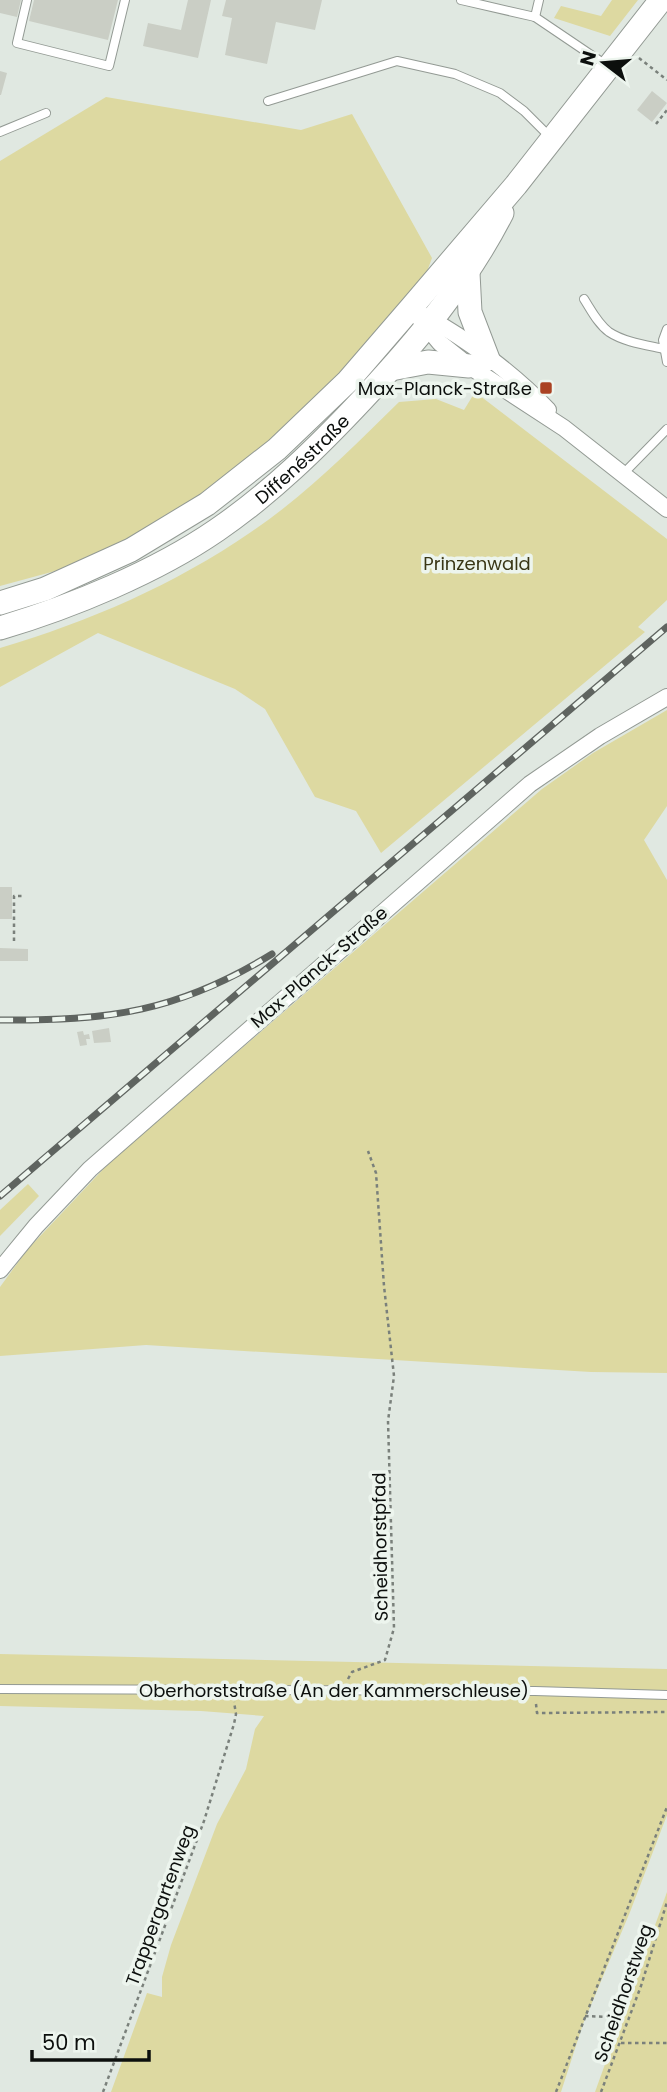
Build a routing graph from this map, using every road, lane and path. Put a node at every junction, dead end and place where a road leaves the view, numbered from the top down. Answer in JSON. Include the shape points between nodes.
{"nodes":[{"id":1,"x":27,"y":0,"type":"edge"},
{"id":2,"x":125,"y":0,"type":"edge"},
{"id":3,"x":461,"y":0,"type":"edge"},
{"id":4,"x":539,"y":0,"type":"edge"},
{"id":5,"x":661,"y":0,"type":"edge"},
{"id":6,"x":535,"y":18,"type":"junction"},
{"id":7,"x":637,"y":56,"type":"dead end"},
{"id":8,"x":609,"y":66,"type":"junction"},
{"id":9,"x":667,"y":80,"type":"edge"},
{"id":10,"x":268,"y":101,"type":"dead end"},
{"id":11,"x":667,"y":110,"type":"edge"},
{"id":12,"x":47,"y":113,"type":"dead end"},
{"id":13,"x":656,"y":124,"type":"dead end"},
{"id":14,"x":0,"y":132,"type":"edge"},
{"id":15,"x":552,"y":139,"type":"junction"},
{"id":16,"x":516,"y":185,"type":"junction"},
{"id":17,"x":468,"y":274,"type":"junction"},
{"id":18,"x":584,"y":299,"type":"dead end"},
{"id":19,"x":411,"y":308,"type":"junction"},
{"id":20,"x":429,"y":323,"type":"junction"},
{"id":21,"x":667,"y":329,"type":"edge"},
{"id":22,"x":664,"y":349,"type":"junction"},
{"id":23,"x":667,"y":362,"type":"edge"},
{"id":24,"x":479,"y":363,"type":"junction"},
{"id":25,"x":391,"y":369,"type":"junction"},
{"id":26,"x":667,"y":429,"type":"edge"},
{"id":27,"x":623,"y":474,"type":"junction"},
{"id":28,"x":667,"y":509,"type":"edge"},
{"id":29,"x":0,"y":603,"type":"edge"},
{"id":30,"x":0,"y":628,"type":"edge"},
{"id":31,"x":667,"y":697,"type":"edge"},
{"id":32,"x":22,"y":896,"type":"dead end"},
{"id":33,"x":14,"y":941,"type":"dead end"},
{"id":34,"x":368,"y":1151,"type":"dead end"},
{"id":35,"x":0,"y":1270,"type":"edge"},
{"id":36,"x":0,"y":1689,"type":"edge"},
{"id":37,"x":535,"y":1690,"type":"junction"},
{"id":38,"x":231,"y":1691,"type":"junction"},
{"id":39,"x":342,"y":1691,"type":"junction"},
{"id":40,"x":667,"y":1695,"type":"edge"},
{"id":41,"x":667,"y":1712,"type":"edge"},
{"id":42,"x":667,"y":1807,"type":"edge"},
{"id":43,"x":667,"y":1902,"type":"edge"},
{"id":44,"x":585,"y":2016,"type":"junction"},
{"id":45,"x":627,"y":2025,"type":"junction"},
{"id":46,"x":620,"y":2043,"type":"junction"},
{"id":47,"x":667,"y":2043,"type":"edge"},
{"id":48,"x":103,"y":2092,"type":"edge"},
{"id":49,"x":556,"y":2092,"type":"edge"},
{"id":50,"x":601,"y":2092,"type":"edge"}],
"edges":[{"from":1,"to":2,"type":"lane","via":[[17,43],[109,66]]},
{"from":3,"to":6,"type":"lane"},
{"from":4,"to":6,"type":"lane"},
{"from":5,"to":8,"type":"main road","name":"Diffenéstraße"},
{"from":6,"to":8,"type":"lane"},
{"from":7,"to":9,"type":"path"},
{"from":8,"to":15,"type":"main road","name":"Diffenéstraße"},
{"from":10,"to":15,"type":"lane","via":[[397,61],[455,74],[500,93]]},
{"from":11,"to":13,"type":"path"},
{"from":12,"to":14,"type":"lane"},
{"from":15,"to":16,"type":"main road","name":"Diffenéstraße"},
{"from":16,"to":17,"type":"main road","name":"Diffenéstraße"},
{"from":16,"to":19,"type":"main road","name":"Diffenéstraße"},
{"from":17,"to":20,"type":"main road","name":"Diffenéstraße"},
{"from":17,"to":24,"type":"main road"},
{"from":18,"to":22,"type":"lane","via":[[608,332]]},
{"from":19,"to":20,"type":"street"},
{"from":19,"to":29,"type":"main road","name":"Diffenéstraße","via":[[348,381],[277,449],[207,504],[131,550],[45,589]]},
{"from":20,"to":24,"type":"street","via":[[452,330]]},
{"from":20,"to":25,"type":"main road","name":"Diffenéstraße"},
{"from":21,"to":22,"type":"lane"},
{"from":22,"to":23,"type":"lane"},
{"from":24,"to":25,"type":"main road","via":[[428,362]]},
{"from":24,"to":27,"type":"street","via":[[528,390],[564,428]]},
{"from":25,"to":30,"type":"main road","name":"Diffenéstraße","via":[[271,490],[215,531],[144,572]]},
{"from":26,"to":27,"type":"lane"},
{"from":27,"to":28,"type":"street"},
{"from":31,"to":35,"type":"street","name":"Max-Planck-Straße","via":[[530,784],[90,1169]]},
{"from":32,"to":33,"type":"path","via":[[14,896]]},
{"from":34,"to":39,"type":"path","name":"Scheidhorstpfad","via":[[376,1173],[394,1376],[388,1421],[394,1628],[385,1660],[352,1672]]},
{"from":36,"to":38,"type":"lane","name":"Oberhorststraße (An der Kammerschleuse)"},
{"from":37,"to":39,"type":"lane","name":"Oberhorststraße (An der Kammerschleuse)"},
{"from":37,"to":40,"type":"lane","name":"Oberhorststraße (An der Kammerschleuse)"},
{"from":37,"to":41,"type":"path","via":[[537,1713]]},
{"from":38,"to":39,"type":"lane","name":"Oberhorststraße (An der Kammerschleuse)"},
{"from":38,"to":48,"type":"path","name":"Trappergartenweg","via":[[234,1724],[204,1821]]},
{"from":42,"to":44,"type":"path"},
{"from":43,"to":45,"type":"path","name":"Scheidhorstweg"},
{"from":44,"to":45,"type":"path","via":[[609,2017]]},
{"from":44,"to":49,"type":"path"},
{"from":45,"to":46,"type":"path","name":"Scheidhorstweg"},
{"from":46,"to":47,"type":"path"},
{"from":46,"to":50,"type":"path","name":"Scheidhorstweg"}]}
